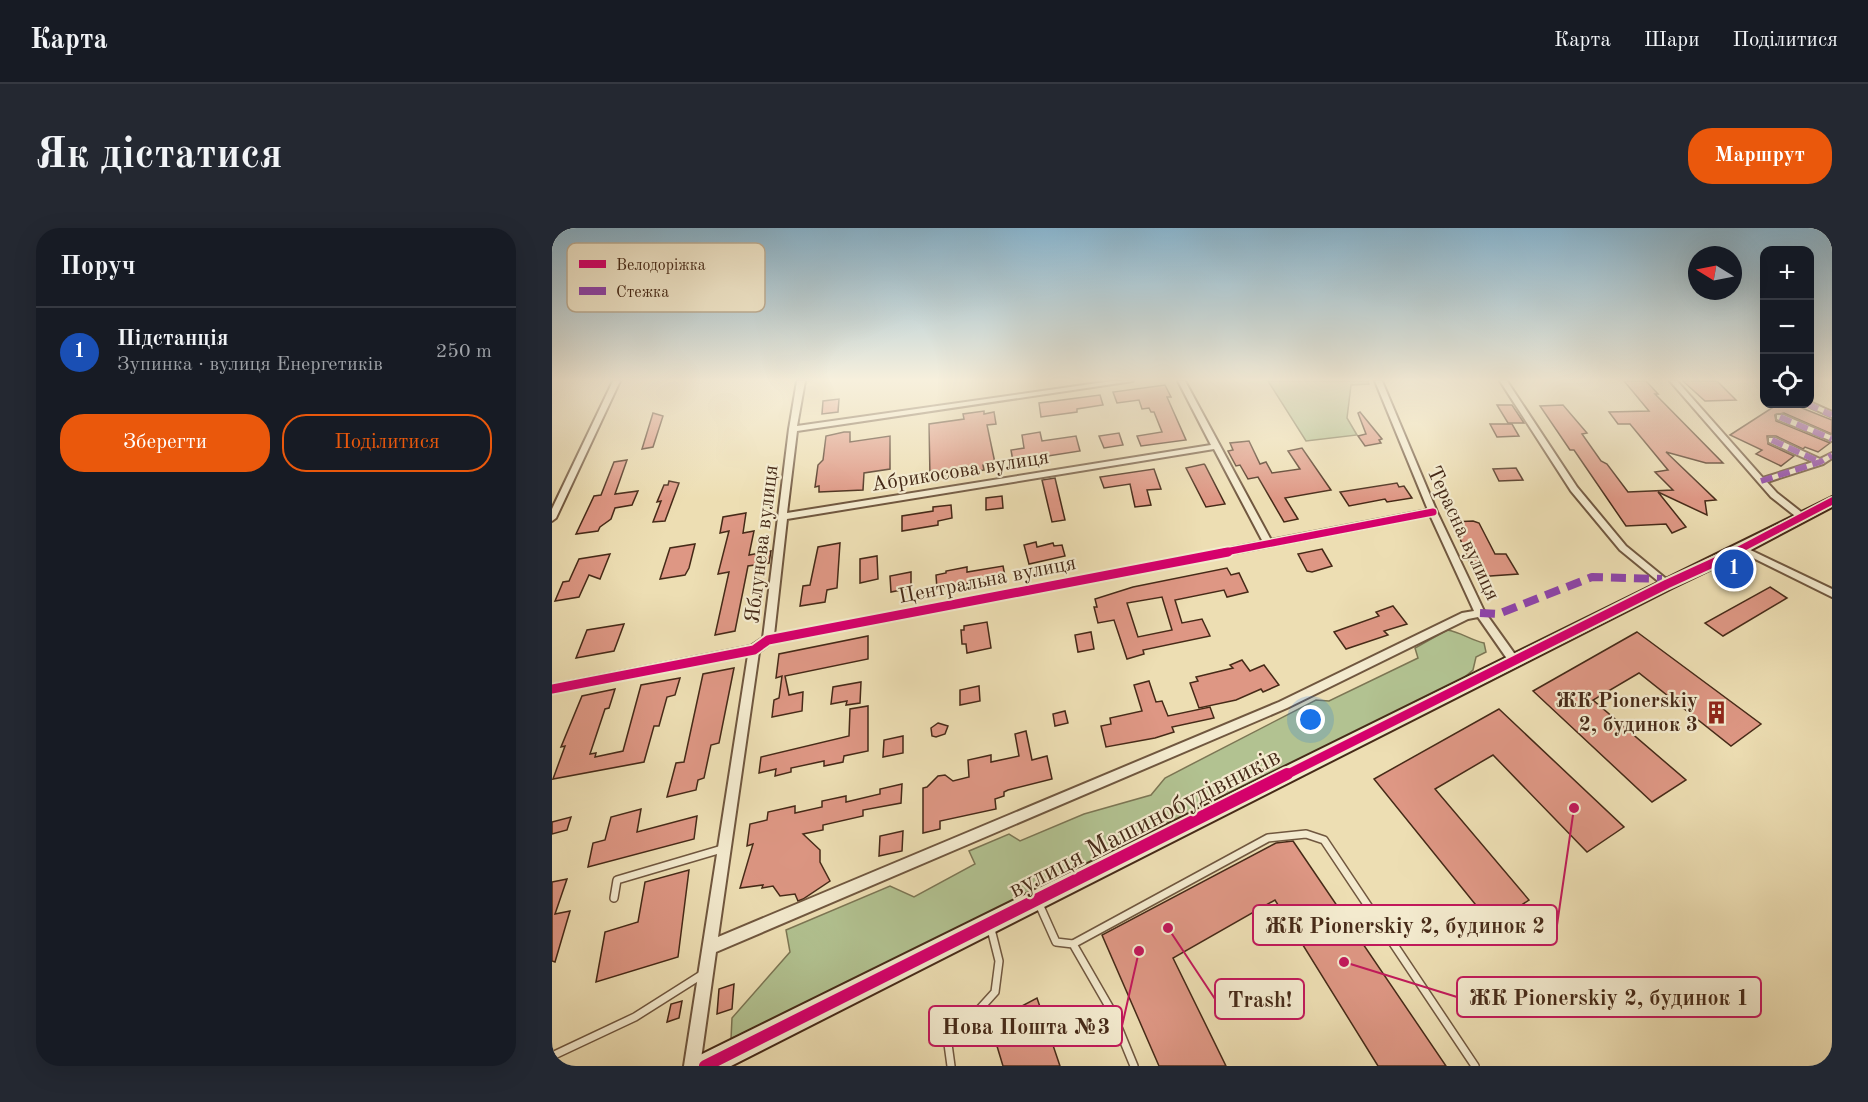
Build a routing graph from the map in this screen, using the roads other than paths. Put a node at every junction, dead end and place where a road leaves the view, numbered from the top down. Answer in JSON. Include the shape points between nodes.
{"nodes":[{"id":1,"x":598,"y":420,"type":"edge"},
{"id":2,"x":794,"y":420,"type":"edge"},
{"id":3,"x":855,"y":420,"type":"edge"},
{"id":4,"x":1200,"y":420,"type":"edge"},
{"id":5,"x":1394,"y":420,"type":"edge"},
{"id":6,"x":1529,"y":420,"type":"edge"},
{"id":7,"x":1707,"y":420,"type":"edge"},
{"id":8,"x":1787,"y":420,"type":"edge"},
{"id":9,"x":793,"y":429,"type":"junction"},
{"id":10,"x":1772,"y":440,"type":"dead end"},
{"id":11,"x":1832,"y":440,"type":"edge"},
{"id":12,"x":1214,"y":447,"type":"junction"},
{"id":13,"x":1832,"y":455,"type":"edge"},
{"id":14,"x":1820,"y":462,"type":"junction"},
{"id":15,"x":1761,"y":482,"type":"junction"},
{"id":16,"x":1832,"y":501,"type":"edge"},
{"id":17,"x":1433,"y":512,"type":"junction"},
{"id":18,"x":783,"y":517,"type":"junction"},
{"id":19,"x":1802,"y":517,"type":"junction"},
{"id":20,"x":552,"y":518,"type":"edge"},
{"id":21,"x":1268,"y":543,"type":"junction"},
{"id":22,"x":1742,"y":549,"type":"junction"},
{"id":23,"x":1667,"y":584,"type":"junction"},
{"id":24,"x":1832,"y":592,"type":"edge"},
{"id":25,"x":1480,"y":613,"type":"junction"},
{"id":26,"x":768,"y":640,"type":"junction"},
{"id":27,"x":754,"y":650,"type":"junction"},
{"id":28,"x":1514,"y":660,"type":"junction"},
{"id":29,"x":552,"y":689,"type":"edge"},
{"id":30,"x":725,"y":848,"type":"junction"},
{"id":31,"x":614,"y":898,"type":"dead end"},
{"id":32,"x":1037,"y":899,"type":"junction"},
{"id":33,"x":989,"y":923,"type":"junction"},
{"id":34,"x":1074,"y":944,"type":"junction"},
{"id":35,"x":711,"y":947,"type":"junction"},
{"id":36,"x":707,"y":972,"type":"junction"},
{"id":37,"x":552,"y":1056,"type":"edge"},
{"id":38,"x":692,"y":1066,"type":"edge"},
{"id":39,"x":705,"y":1066,"type":"edge"},
{"id":40,"x":951,"y":1066,"type":"edge"},
{"id":41,"x":1134,"y":1066,"type":"edge"},
{"id":42,"x":1475,"y":1066,"type":"edge"}],
"edges":[{"from":1,"to":20,"type":"street"},
{"from":2,"to":9,"type":"street","name":"Яблунева вулиця"},
{"from":3,"to":9,"type":"street"},
{"from":4,"to":12,"type":"street"},
{"from":5,"to":17,"type":"street","name":"Терасна вулиця"},
{"from":6,"to":23,"type":"street","via":[[1574,489],[1623,548]]},
{"from":7,"to":15,"type":"street"},
{"from":8,"to":11,"type":"street"},
{"from":9,"to":18,"type":"street","name":"Яблунева вулиця"},
{"from":10,"to":14,"type":"street"},
{"from":12,"to":18,"type":"street","name":"Абрикосова вулиця"},
{"from":12,"to":21,"type":"street"},
{"from":13,"to":14,"type":"street"},
{"from":14,"to":15,"type":"street"},
{"from":15,"to":19,"type":"street"},
{"from":16,"to":19,"type":"street","name":"вулиця Машинобудівників"},
{"from":17,"to":21,"type":"street","name":"Центральна вулиця"},
{"from":17,"to":25,"type":"street","name":"Терасна вулиця"},
{"from":18,"to":26,"type":"street","name":"Яблунева вулиця"},
{"from":19,"to":22,"type":"street","name":"вулиця Машинобудівників"},
{"from":21,"to":26,"type":"street","name":"Центральна вулиця"},
{"from":22,"to":23,"type":"street","name":"вулиця Машинобудівників"},
{"from":22,"to":24,"type":"street"},
{"from":23,"to":28,"type":"street","name":"вулиця Машинобудівників"},
{"from":25,"to":28,"type":"street","name":"Терасна вулиця"},
{"from":25,"to":35,"type":"street","via":[[1466,616],[1283,705]]},
{"from":26,"to":27,"type":"street","name":"Центральна вулиця"},
{"from":27,"to":29,"type":"street","name":"Центральна вулиця"},
{"from":27,"to":30,"type":"street"},
{"from":28,"to":32,"type":"street","name":"вулиця Машинобудівників"},
{"from":30,"to":31,"type":"lane","via":[[617,880]]},
{"from":30,"to":35,"type":"street"},
{"from":32,"to":33,"type":"street","name":"вулиця Машинобудівників"},
{"from":32,"to":34,"type":"lane","via":[[1056,942]]},
{"from":33,"to":39,"type":"street","name":"вулиця Машинобудівників"},
{"from":33,"to":40,"type":"lane","via":[[999,961],[995,992],[948,1044]]},
{"from":34,"to":41,"type":"lane","via":[[1111,1010]]},
{"from":34,"to":42,"type":"lane","via":[[1268,838],[1306,834],[1324,840]]},
{"from":35,"to":36,"type":"street"},
{"from":36,"to":37,"type":"lane","via":[[635,1017]]},
{"from":36,"to":38,"type":"street"}]}
